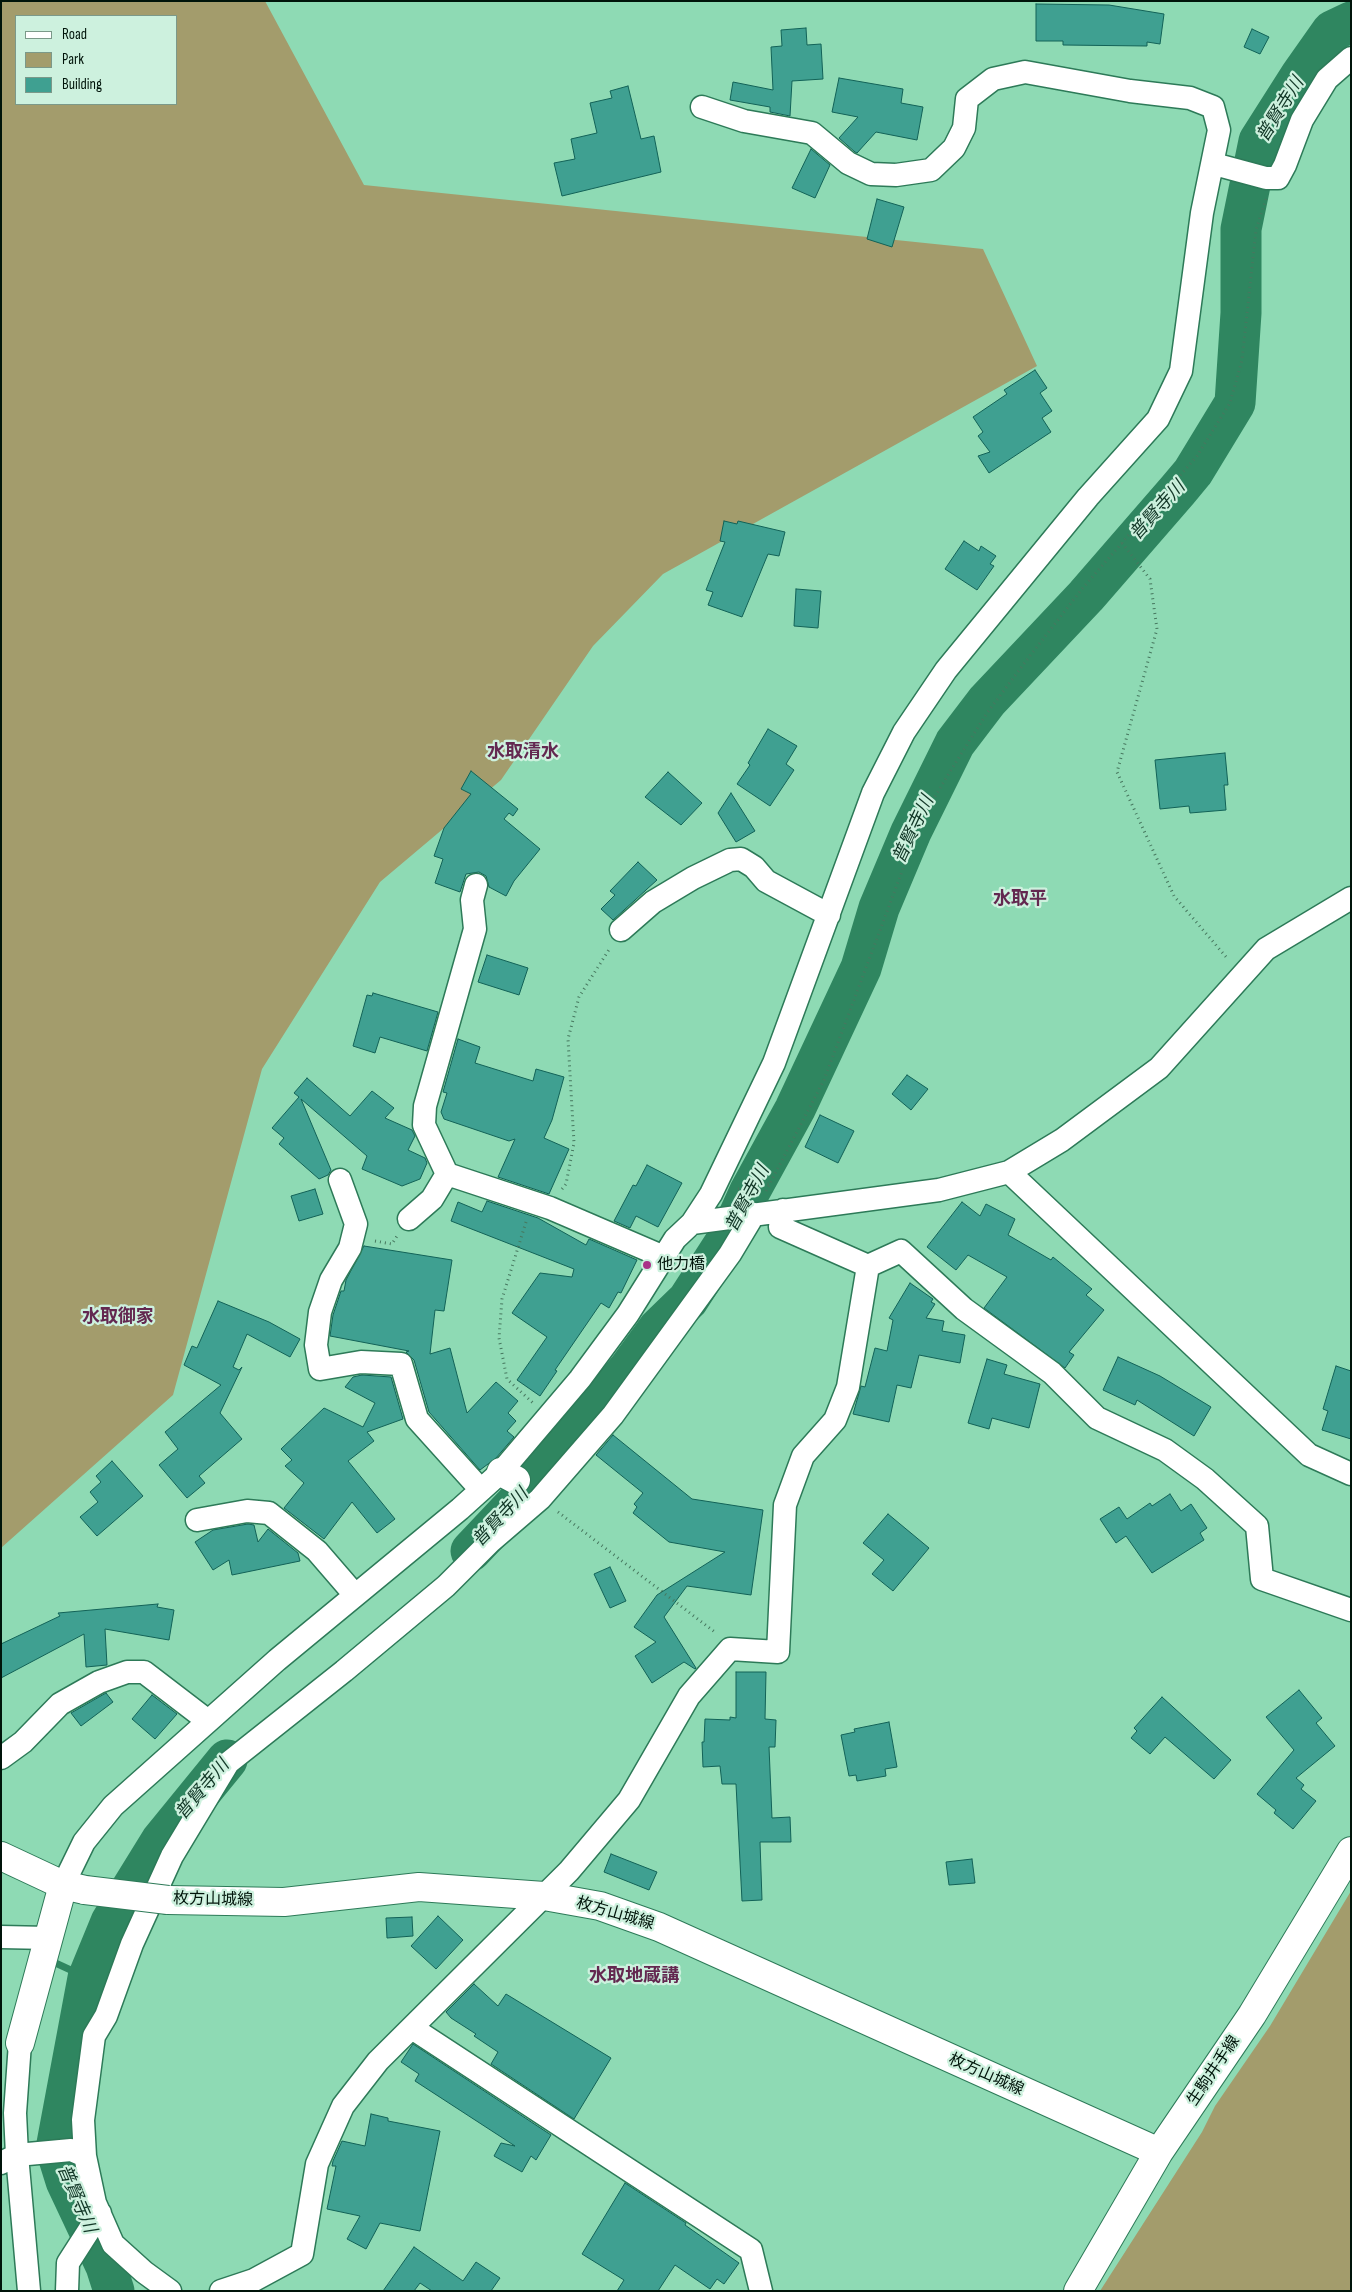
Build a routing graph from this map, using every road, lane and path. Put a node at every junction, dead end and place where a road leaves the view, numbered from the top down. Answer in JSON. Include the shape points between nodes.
{"nodes":[{"id":1,"x":1351,"y":58,"type":"edge"},
{"id":2,"x":702,"y":107,"type":"dead end"},
{"id":3,"x":1221,"y":165,"type":"junction"},
{"id":4,"x":1269,"y":179,"type":"junction"},
{"id":5,"x":1122,"y":544,"type":"junction"},
{"id":6,"x":476,"y":885,"type":"dead end"},
{"id":7,"x":1351,"y":898,"type":"edge"},
{"id":8,"x":828,"y":915,"type":"junction"},
{"id":9,"x":620,"y":930,"type":"joint"},
{"id":10,"x":1242,"y":975,"type":"junction"},
{"id":11,"x":1009,"y":1172,"type":"junction"},
{"id":12,"x":447,"y":1174,"type":"junction"},
{"id":13,"x":340,"y":1180,"type":"dead end"},
{"id":14,"x":550,"y":1208,"type":"junction"},
{"id":15,"x":783,"y":1210,"type":"junction"},
{"id":16,"x":749,"y":1215,"type":"junction"},
{"id":17,"x":409,"y":1219,"type":"joint"},
{"id":18,"x":692,"y":1223,"type":"junction"},
{"id":19,"x":352,"y":1237,"type":"junction"},
{"id":20,"x":664,"y":1256,"type":"junction"},
{"id":21,"x":868,"y":1266,"type":"junction"},
{"id":22,"x":548,"y":1416,"type":"junction"},
{"id":23,"x":1351,"y":1474,"type":"edge"},
{"id":24,"x":499,"y":1481,"type":"junction"},
{"id":25,"x":540,"y":1499,"type":"junction"},
{"id":26,"x":197,"y":1520,"type":"dead end"},
{"id":27,"x":355,"y":1595,"type":"junction"},
{"id":28,"x":1351,"y":1610,"type":"edge"},
{"id":29,"x":730,"y":1649,"type":"junction"},
{"id":30,"x":208,"y":1721,"type":"junction"},
{"id":31,"x":1,"y":1758,"type":"edge"},
{"id":32,"x":1351,"y":1851,"type":"edge"},
{"id":33,"x":1,"y":1856,"type":"edge"},
{"id":34,"x":74,"y":1887,"type":"junction"},
{"id":35,"x":544,"y":1896,"type":"junction"},
{"id":36,"x":1,"y":1937,"type":"edge"},
{"id":37,"x":48,"y":1938,"type":"junction"},
{"id":38,"x":412,"y":2028,"type":"junction"},
{"id":39,"x":20,"y":2043,"type":"joint"},
{"id":40,"x":1159,"y":2152,"type":"junction"},
{"id":41,"x":78,"y":2153,"type":"junction"},
{"id":42,"x":17,"y":2158,"type":"edge"},
{"id":43,"x":100,"y":2213,"type":"junction"},
{"id":44,"x":29,"y":2291,"type":"edge"},
{"id":45,"x":67,"y":2291,"type":"edge"},
{"id":46,"x":170,"y":2291,"type":"edge"},
{"id":47,"x":220,"y":2291,"type":"edge"},
{"id":48,"x":761,"y":2291,"type":"edge"},
{"id":49,"x":1078,"y":2291,"type":"edge"}],
"edges":[{"from":1,"to":4,"type":"street","via":[[1327,79],[1302,120],[1286,165],[1278,178]]},
{"from":2,"to":3,"type":"street","via":[[744,121],[812,133],[848,163],[871,174],[896,175],[932,170],[954,148],[964,128],[967,99],[993,79],[1024,72],[1190,98],[1213,107],[1220,130]]},
{"from":3,"to":4,"type":"street"},
{"from":3,"to":8,"type":"street","via":[[1202,212],[1181,370],[1158,419],[1088,496],[946,670],[909,724],[873,792]]},
{"from":4,"to":5,"type":"path","via":[[1256,230],[1242,360],[1230,402],[1197,456]]},
{"from":5,"to":10,"type":"path","via":[[1150,579],[1157,629],[1117,772],[1174,896]]},
{"from":5,"to":16,"type":"path","via":[[1082,589],[986,713],[922,818],[824,1080]]},
{"from":6,"to":12,"type":"street","via":[[472,900],[475,929],[424,1106],[424,1125]]},
{"from":7,"to":10,"type":"street","via":[[1266,949]]},
{"from":8,"to":9,"type":"street","via":[[766,881],[754,867],[741,859],[730,860],[661,897]]},
{"from":8,"to":18,"type":"street","via":[[774,1063],[711,1194]]},
{"from":9,"to":14,"type":"path","via":[[579,997],[568,1039],[574,1143],[566,1184]]},
{"from":10,"to":11,"type":"street","via":[[1159,1068],[1062,1140]]},
{"from":11,"to":15,"type":"street","via":[[939,1190]]},
{"from":11,"to":23,"type":"street","via":[[1309,1455]]},
{"from":12,"to":14,"type":"street"},
{"from":12,"to":17,"type":"street","via":[[432,1199]]},
{"from":13,"to":19,"type":"street","via":[[356,1224]]},
{"from":14,"to":20,"type":"street"},
{"from":14,"to":22,"type":"path","via":[[526,1220],[502,1299],[499,1338],[507,1379]]},
{"from":15,"to":16,"type":"street"},
{"from":15,"to":21,"type":"street","via":[[780,1227]]},
{"from":16,"to":18,"type":"street"},
{"from":16,"to":25,"type":"street","via":[[730,1254],[613,1415]]},
{"from":17,"to":19,"type":"path","via":[[392,1244]]},
{"from":18,"to":20,"type":"street","via":[[675,1239]]},
{"from":19,"to":24,"type":"street","via":[[320,1312],[316,1345],[320,1369],[362,1362],[401,1364],[417,1419]]},
{"from":20,"to":22,"type":"street","via":[[628,1314]]},
{"from":21,"to":28,"type":"street","via":[[901,1251],[964,1309],[1052,1374],[1097,1418],[1165,1450],[1206,1479],[1257,1526],[1262,1579]]},
{"from":21,"to":29,"type":"street","via":[[848,1388],[835,1420],[803,1456],[785,1505],[778,1652]]},
{"from":22,"to":24,"type":"street"},
{"from":24,"to":27,"type":"street"},
{"from":25,"to":29,"type":"path","via":[[714,1632]]},
{"from":25,"to":41,"type":"street","via":[[446,1586],[228,1763],[172,1856],[132,1944],[106,2016],[94,2036]]},
{"from":26,"to":27,"type":"street","via":[[248,1512],[270,1513],[317,1551]]},
{"from":27,"to":30,"type":"street"},
{"from":29,"to":35,"type":"street","via":[[689,1696],[628,1800]]},
{"from":30,"to":31,"type":"street","via":[[144,1672],[126,1672],[99,1682],[60,1704],[23,1742]]},
{"from":30,"to":34,"type":"street","via":[[113,1806],[84,1842]]},
{"from":32,"to":40,"type":"main road","name":"生駒井手線","via":[[1252,2015]]},
{"from":33,"to":34,"type":"main road","name":"枚方山城線"},
{"from":34,"to":35,"type":"main road","name":"枚方山城線","bridge":true,"via":[[168,1900],[284,1902],[419,1887]]},
{"from":34,"to":37,"type":"main road"},
{"from":35,"to":38,"type":"street"},
{"from":35,"to":40,"type":"main road","name":"枚方山城線","via":[[600,1906],[659,1927]]},
{"from":36,"to":37,"type":"street"},
{"from":37,"to":39,"type":"main road"},
{"from":38,"to":47,"type":"street","via":[[378,2061],[343,2106],[317,2164],[302,2254],[254,2280]]},
{"from":38,"to":48,"type":"street","via":[[751,2250]]},
{"from":39,"to":42,"type":"street","via":[[15,2113]]},
{"from":40,"to":49,"type":"main road","name":"生駒井手線"},
{"from":41,"to":42,"type":"street"},
{"from":41,"to":43,"type":"street"},
{"from":42,"to":44,"type":"street"},
{"from":43,"to":45,"type":"street","via":[[68,2263]]},
{"from":43,"to":46,"type":"street","via":[[113,2244]]}]}
